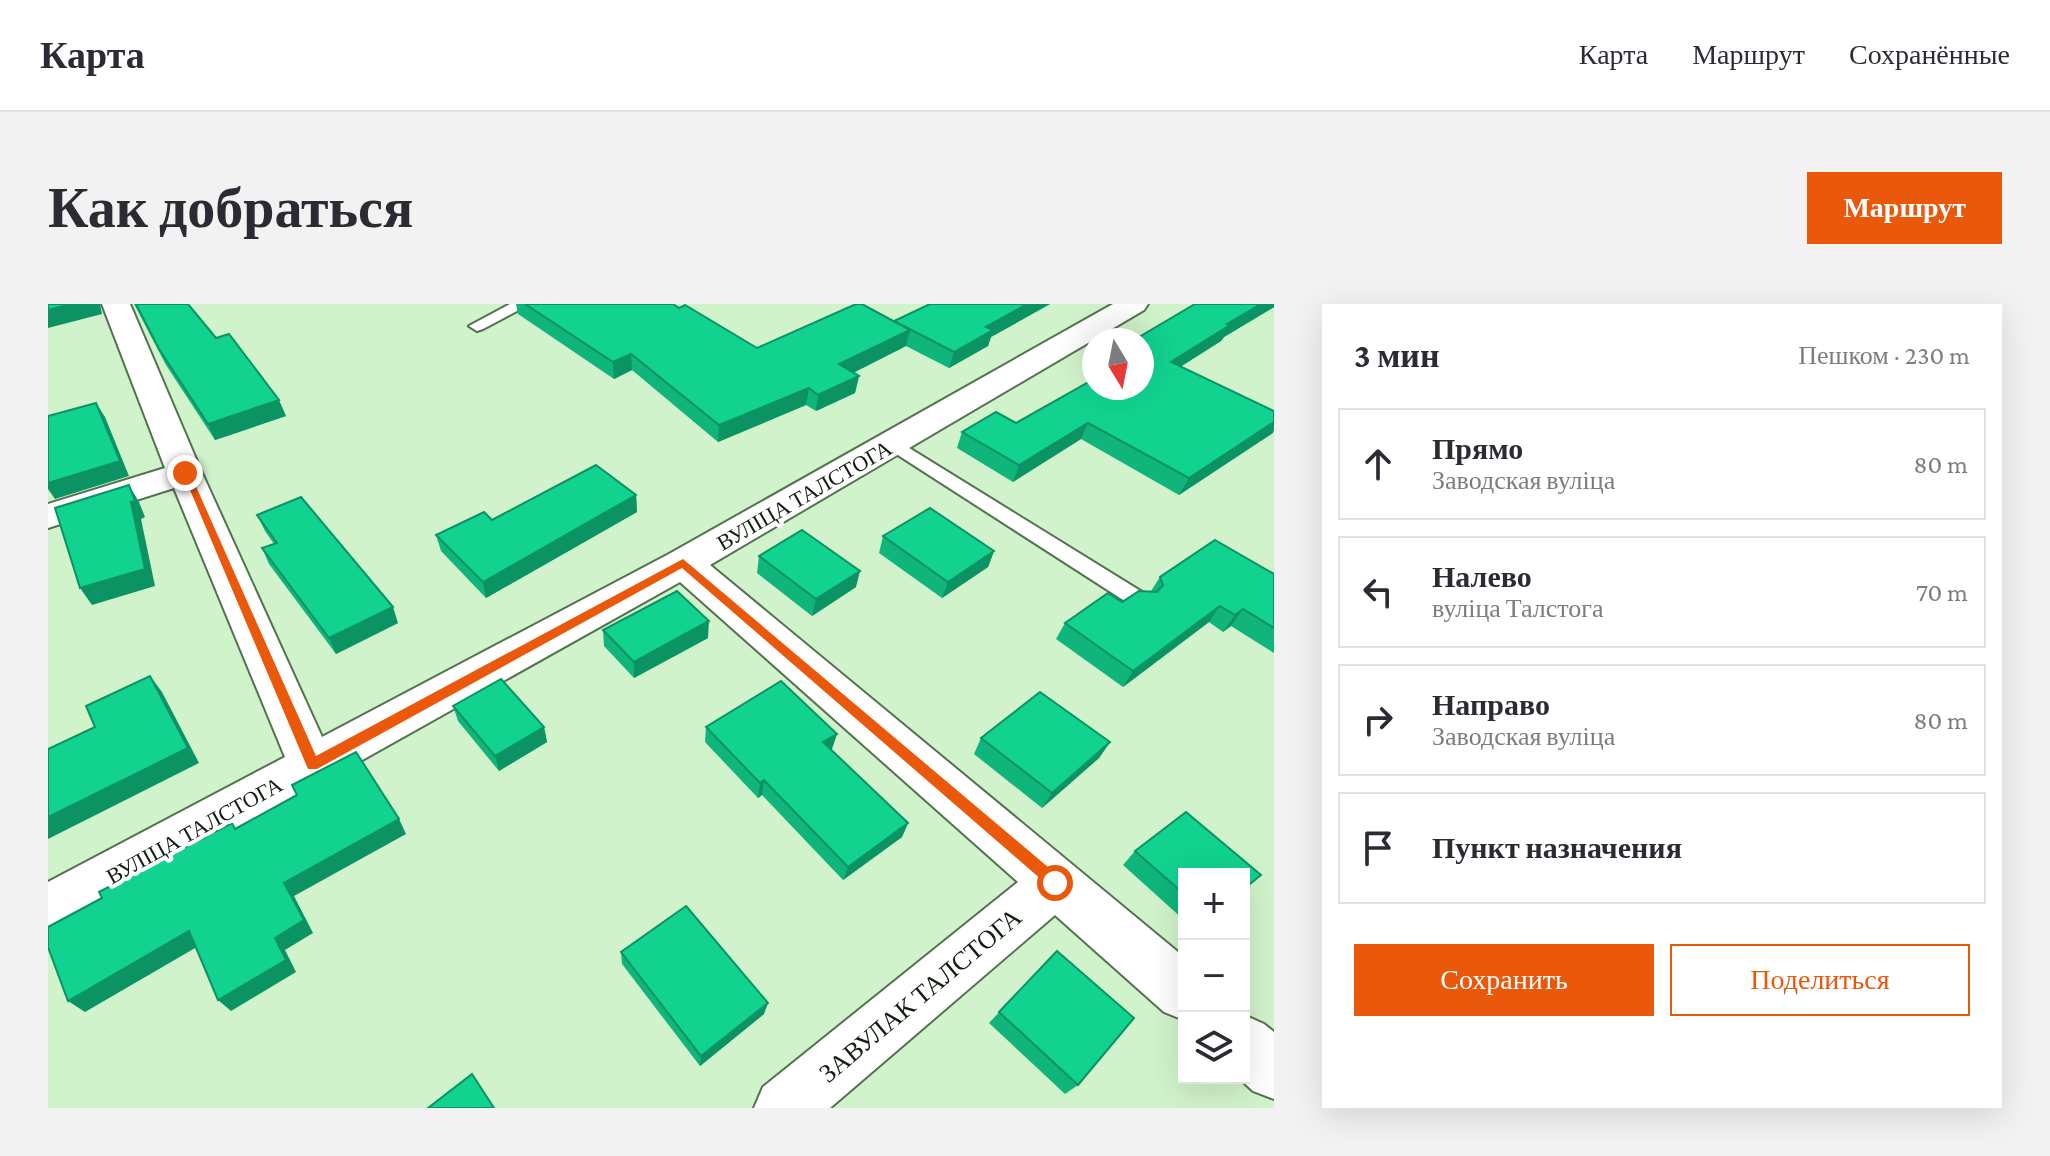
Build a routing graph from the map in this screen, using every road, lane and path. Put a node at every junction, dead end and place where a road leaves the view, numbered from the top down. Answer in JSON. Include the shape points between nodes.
{"nodes":[{"id":1,"x":116,"y":304,"type":"edge"},
{"id":2,"x":522,"y":304,"type":"edge"},
{"id":3,"x":1134,"y":304,"type":"edge"},
{"id":4,"x":477,"y":326,"type":"dead end"},
{"id":5,"x":893,"y":444,"type":"junction"},
{"id":6,"x":185,"y":473,"type":"junction"},
{"id":7,"x":48,"y":516,"type":"edge"},
{"id":8,"x":683,"y":563,"type":"junction"},
{"id":9,"x":1139,"y":600,"type":"edge"},
{"id":10,"x":312,"y":765,"type":"junction"},
{"id":11,"x":1055,"y":883,"type":"junction"},
{"id":12,"x":48,"y":909,"type":"edge"},
{"id":13,"x":1178,"y":988,"type":"edge"},
{"id":14,"x":1250,"y":1049,"type":"edge"},
{"id":15,"x":1274,"y":1070,"type":"edge"},
{"id":16,"x":784,"y":1108,"type":"edge"}],
"edges":[{"from":1,"to":6,"type":"street"},
{"from":2,"to":4,"type":"lane"},
{"from":3,"to":5,"type":"street","name":"ВУЛІЦА ТАЛСТОГА"},
{"from":5,"to":8,"type":"street","name":"ВУЛІЦА ТАЛСТОГА"},
{"from":5,"to":9,"type":"lane"},
{"from":6,"to":7,"type":"street"},
{"from":6,"to":10,"type":"street"},
{"from":8,"to":10,"type":"street","name":"ВУЛІЦА ТАЛСТОГА"},
{"from":8,"to":11,"type":"street"},
{"from":10,"to":12,"type":"street","name":"ВУЛІЦА ТАЛСТОГА"},
{"from":11,"to":13,"type":"street"},
{"from":11,"to":16,"type":"street","name":"ЗАВУЛАК ТАЛСТОГА"},
{"from":14,"to":15,"type":"street"}]}
